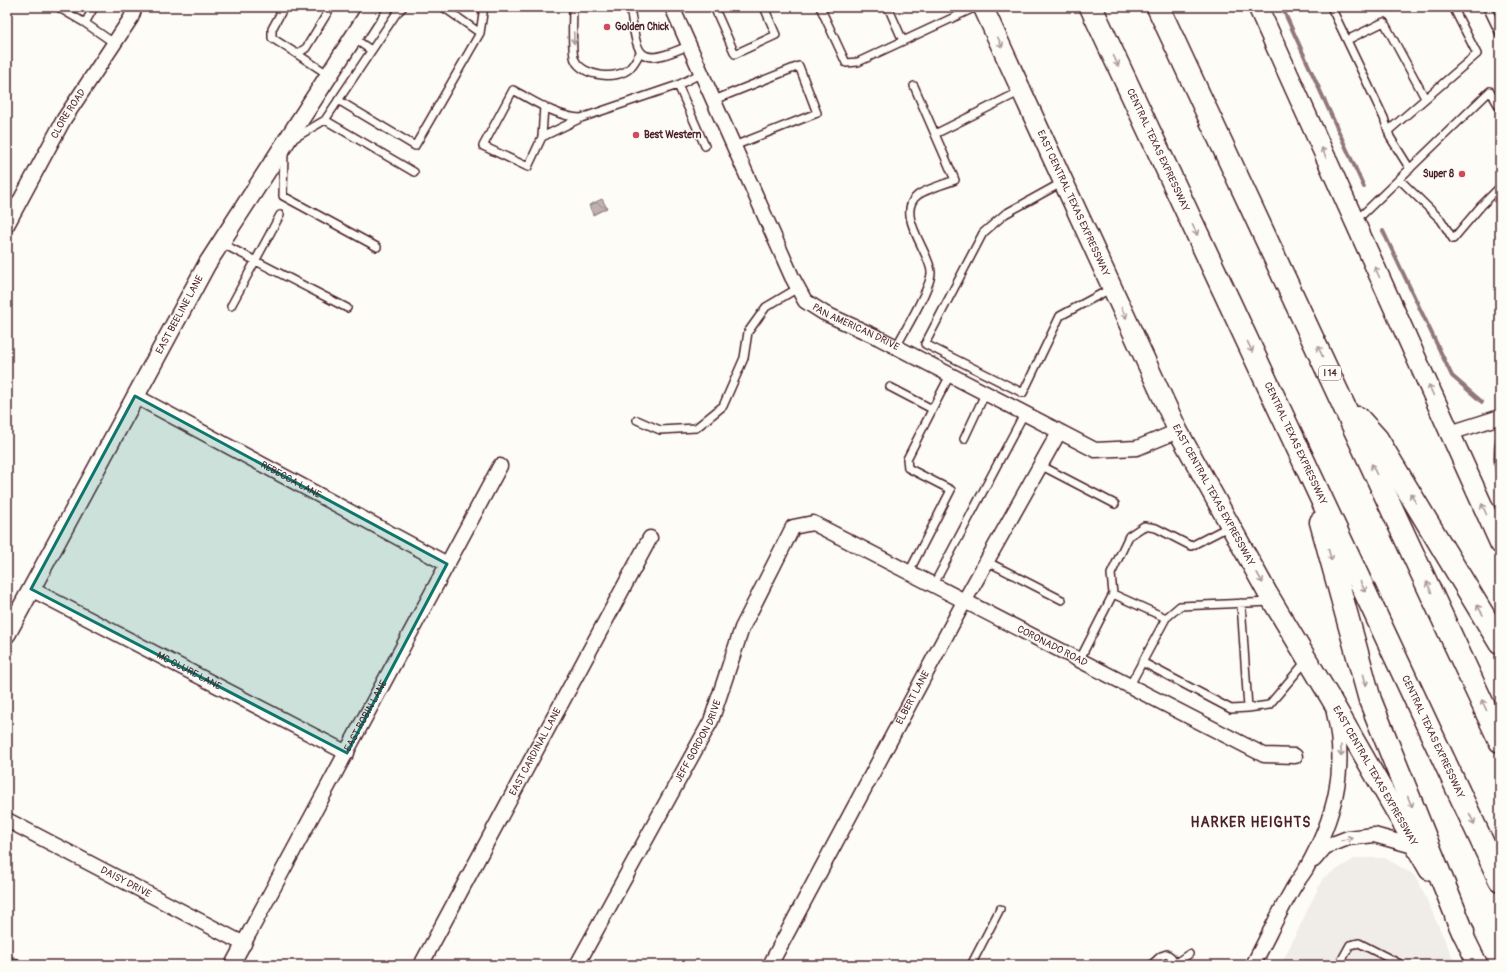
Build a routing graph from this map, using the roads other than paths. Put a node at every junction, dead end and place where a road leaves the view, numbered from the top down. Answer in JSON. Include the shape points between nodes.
{"nodes":[{"id":1,"x":94,"y":7,"type":"edge"},
{"id":2,"x":135,"y":7,"type":"edge"},
{"id":3,"x":284,"y":7,"type":"edge"},
{"id":4,"x":331,"y":7,"type":"edge"},
{"id":5,"x":373,"y":7,"type":"edge"},
{"id":6,"x":403,"y":7,"type":"edge"},
{"id":7,"x":443,"y":7,"type":"edge"},
{"id":8,"x":484,"y":7,"type":"edge"},
{"id":9,"x":573,"y":7,"type":"edge"},
{"id":10,"x":630,"y":7,"type":"edge"},
{"id":11,"x":714,"y":7,"type":"edge"},
{"id":12,"x":764,"y":7,"type":"edge"},
{"id":13,"x":820,"y":7,"type":"edge"},
{"id":14,"x":888,"y":7,"type":"edge"},
{"id":15,"x":976,"y":7,"type":"edge"},
{"id":16,"x":984,"y":7,"type":"edge"},
{"id":17,"x":1091,"y":7,"type":"edge"},
{"id":18,"x":1158,"y":7,"type":"edge"},
{"id":19,"x":1258,"y":7,"type":"edge"},
{"id":20,"x":1330,"y":7,"type":"edge"},
{"id":21,"x":1453,"y":7,"type":"edge"},
{"id":22,"x":1487,"y":7,"type":"edge"},
{"id":23,"x":674,"y":8,"type":"edge"},
{"id":24,"x":61,"y":9,"type":"dead end"},
{"id":25,"x":85,"y":23,"type":"junction"},
{"id":26,"x":480,"y":33,"type":"junction"},
{"id":27,"x":1500,"y":34,"type":"edge"},
{"id":28,"x":352,"y":38,"type":"junction"},
{"id":29,"x":1347,"y":40,"type":"junction"},
{"id":30,"x":903,"y":41,"type":"junction"},
{"id":31,"x":114,"y":43,"type":"junction"},
{"id":32,"x":690,"y":45,"type":"junction"},
{"id":33,"x":371,"y":50,"type":"junction"},
{"id":34,"x":640,"y":53,"type":"junction"},
{"id":35,"x":297,"y":54,"type":"junction"},
{"id":36,"x":702,"y":73,"type":"junction"},
{"id":37,"x":329,"y":75,"type":"junction"},
{"id":38,"x":678,"y":85,"type":"junction"},
{"id":39,"x":914,"y":86,"type":"dead end"},
{"id":40,"x":1022,"y":90,"type":"junction"},
{"id":41,"x":1426,"y":98,"type":"junction"},
{"id":42,"x":338,"y":100,"type":"junction"},
{"id":43,"x":714,"y":100,"type":"junction"},
{"id":44,"x":544,"y":106,"type":"junction"},
{"id":45,"x":1500,"y":108,"type":"edge"},
{"id":46,"x":581,"y":118,"type":"junction"},
{"id":47,"x":325,"y":120,"type":"junction"},
{"id":48,"x":1388,"y":131,"type":"junction"},
{"id":49,"x":935,"y":134,"type":"junction"},
{"id":50,"x":542,"y":137,"type":"junction"},
{"id":51,"x":284,"y":144,"type":"junction"},
{"id":52,"x":705,"y":146,"type":"dead end"},
{"id":53,"x":734,"y":146,"type":"junction"},
{"id":54,"x":1410,"y":169,"type":"junction"},
{"id":55,"x":414,"y":172,"type":"dead end"},
{"id":56,"x":1399,"y":179,"type":"junction"},
{"id":57,"x":1063,"y":182,"type":"junction"},
{"id":58,"x":1500,"y":187,"type":"edge"},
{"id":59,"x":280,"y":215,"type":"dead end"},
{"id":60,"x":1353,"y":218,"type":"junction"},
{"id":61,"x":7,"y":225,"type":"edge"},
{"id":62,"x":221,"y":243,"type":"junction"},
{"id":63,"x":377,"y":247,"type":"dead end"},
{"id":64,"x":255,"y":261,"type":"junction"},
{"id":65,"x":798,"y":288,"type":"junction"},
{"id":66,"x":1112,"y":288,"type":"junction"},
{"id":67,"x":231,"y":306,"type":"dead end"},
{"id":68,"x":347,"y":308,"type":"dead end"},
{"id":69,"x":896,"y":347,"type":"junction"},
{"id":70,"x":950,"y":375,"type":"junction"},
{"id":71,"x":890,"y":387,"type":"dead end"},
{"id":72,"x":985,"y":394,"type":"junction"},
{"id":73,"x":135,"y":396,"type":"junction"},
{"id":74,"x":1343,"y":401,"type":"junction"},
{"id":75,"x":932,"y":409,"type":"junction"},
{"id":76,"x":1024,"y":414,"type":"junction"},
{"id":77,"x":1500,"y":417,"type":"edge"},
{"id":78,"x":637,"y":420,"type":"dead end"},
{"id":79,"x":1178,"y":430,"type":"junction"},
{"id":80,"x":1059,"y":432,"type":"junction"},
{"id":81,"x":1450,"y":434,"type":"junction"},
{"id":82,"x":964,"y":439,"type":"dead end"},
{"id":83,"x":1305,"y":463,"type":"junction"},
{"id":84,"x":1040,"y":465,"type":"junction"},
{"id":85,"x":500,"y":466,"type":"dead end"},
{"id":86,"x":1115,"y":504,"type":"dead end"},
{"id":87,"x":813,"y":523,"type":"joint"},
{"id":88,"x":1231,"y":526,"type":"junction"},
{"id":89,"x":650,"y":538,"type":"dead end"},
{"id":90,"x":1500,"y":544,"type":"edge"},
{"id":91,"x":986,"y":562,"type":"junction"},
{"id":92,"x":447,"y":564,"type":"junction"},
{"id":93,"x":909,"y":572,"type":"junction"},
{"id":94,"x":934,"y":584,"type":"junction"},
{"id":95,"x":31,"y":589,"type":"junction"},
{"id":96,"x":1113,"y":594,"type":"junction"},
{"id":97,"x":965,"y":600,"type":"junction"},
{"id":98,"x":1062,"y":600,"type":"dead end"},
{"id":99,"x":1273,"y":602,"type":"junction"},
{"id":100,"x":1241,"y":603,"type":"junction"},
{"id":101,"x":1166,"y":618,"type":"junction"},
{"id":102,"x":7,"y":634,"type":"edge"},
{"id":103,"x":1500,"y":643,"type":"edge"},
{"id":104,"x":1080,"y":659,"type":"junction"},
{"id":105,"x":1308,"y":659,"type":"junction"},
{"id":106,"x":1142,"y":662,"type":"junction"},
{"id":107,"x":1130,"y":685,"type":"junction"},
{"id":108,"x":1331,"y":699,"type":"junction"},
{"id":109,"x":1248,"y":708,"type":"junction"},
{"id":110,"x":1500,"y":741,"type":"edge"},
{"id":111,"x":347,"y":753,"type":"junction"},
{"id":112,"x":1295,"y":756,"type":"dead end"},
{"id":113,"x":7,"y":820,"type":"edge"},
{"id":114,"x":1417,"y":848,"type":"junction"},
{"id":115,"x":1306,"y":869,"type":"junction"},
{"id":116,"x":1500,"y":880,"type":"edge"},
{"id":117,"x":1000,"y":910,"type":"dead end"},
{"id":118,"x":1463,"y":932,"type":"junction"},
{"id":119,"x":244,"y":944,"type":"junction"},
{"id":120,"x":1189,"y":954,"type":"dead end"},
{"id":121,"x":232,"y":965,"type":"edge"},
{"id":122,"x":420,"y":965,"type":"edge"},
{"id":123,"x":577,"y":965,"type":"edge"},
{"id":124,"x":770,"y":965,"type":"edge"},
{"id":125,"x":971,"y":965,"type":"edge"},
{"id":126,"x":1150,"y":965,"type":"edge"},
{"id":127,"x":1175,"y":965,"type":"edge"},
{"id":128,"x":1253,"y":965,"type":"edge"},
{"id":129,"x":1339,"y":965,"type":"edge"},
{"id":130,"x":1402,"y":965,"type":"edge"},
{"id":131,"x":1478,"y":965,"type":"edge"}],
"edges":[{"from":1,"to":25,"type":"lane"},
{"from":2,"to":31,"type":"street","name":"CLORE ROAD","via":[[131,18]]},
{"from":3,"to":35,"type":"lane","via":[[272,29],[272,38]]},
{"from":4,"to":35,"type":"lane","via":[[306,48]]},
{"from":5,"to":28,"type":"street","name":"EAST BEELINE LANE"},
{"from":6,"to":33,"type":"lane"},
{"from":7,"to":26,"type":"lane"},
{"from":8,"to":26,"type":"lane"},
{"from":9,"to":34,"type":"lane","one_way":true,"via":[[574,59],[580,66],[602,75],[619,74],[629,69]]},
{"from":10,"to":34,"type":"lane","via":[[636,46]]},
{"from":11,"to":12,"type":"lane","via":[[735,54],[776,34]]},
{"from":13,"to":30,"type":"lane","via":[[846,63],[858,62]]},
{"from":14,"to":30,"type":"lane"},
{"from":15,"to":30,"type":"lane"},
{"from":16,"to":40,"type":"main road","name":"EAST CENTRAL TEXAS EXPRESSWAY","one_way":true},
{"from":17,"to":83,"type":"highway","name":"CENTRAL TEXAS EXPRESSWAY","one_way":true},
{"from":74,"to":18,"type":"highway","number":"I 14","one_way":true},
{"from":60,"to":19,"type":"main road","one_way":true},
{"from":20,"to":29,"type":"lane"},
{"from":21,"to":41,"type":"lane","via":[[1476,54]]},
{"from":22,"to":27,"type":"lane"},
{"from":23,"to":32,"type":"street","name":"PAN AMERICAN DRIVE"},
{"from":24,"to":25,"type":"lane"},
{"from":25,"to":31,"type":"lane"},
{"from":26,"to":42,"type":"lane","via":[[415,146]]},
{"from":28,"to":33,"type":"lane"},
{"from":28,"to":37,"type":"street","name":"EAST BEELINE LANE"},
{"from":29,"to":41,"type":"lane","via":[[1384,22]]},
{"from":29,"to":48,"type":"lane"},
{"from":31,"to":61,"type":"street","name":"CLORE ROAD","via":[[64,119]]},
{"from":32,"to":34,"type":"lane","via":[[666,56],[650,58]]},
{"from":32,"to":36,"type":"street","name":"PAN AMERICAN DRIVE"},
{"from":33,"to":42,"type":"lane"},
{"from":35,"to":37,"type":"lane"},
{"from":36,"to":38,"type":"lane"},
{"from":36,"to":43,"type":"street","name":"PAN AMERICAN DRIVE"},
{"from":37,"to":51,"type":"street","name":"EAST BEELINE LANE"},
{"from":38,"to":46,"type":"lane"},
{"from":38,"to":52,"type":"lane"},
{"from":39,"to":49,"type":"lane"},
{"from":40,"to":49,"type":"lane"},
{"from":40,"to":57,"type":"main road","name":"EAST CENTRAL TEXAS EXPRESSWAY"},
{"from":41,"to":48,"type":"lane"},
{"from":42,"to":47,"type":"lane"},
{"from":43,"to":53,"type":"street","name":"PAN AMERICAN DRIVE"},
{"from":43,"to":53,"type":"lane","via":[[799,66],[817,113]]},
{"from":44,"to":46,"type":"lane","via":[[574,118]]},
{"from":44,"to":50,"type":"lane"},
{"from":44,"to":50,"type":"lane","via":[[513,90],[483,146],[528,167]]},
{"from":45,"to":54,"type":"lane","via":[[1490,91]]},
{"from":46,"to":50,"type":"lane"},
{"from":47,"to":51,"type":"lane"},
{"from":47,"to":55,"type":"lane"},
{"from":48,"to":54,"type":"lane"},
{"from":49,"to":69,"type":"lane","via":[[955,180],[918,195],[912,204],[910,220],[931,272],[927,286]]},
{"from":51,"to":62,"type":"street","name":"EAST BEELINE LANE"},
{"from":51,"to":63,"type":"lane","via":[[283,196]]},
{"from":53,"to":65,"type":"street","name":"PAN AMERICAN DRIVE"},
{"from":54,"to":56,"type":"lane"},
{"from":56,"to":58,"type":"lane","via":[[1441,220],[1453,239]]},
{"from":56,"to":60,"type":"lane","via":[[1363,214]]},
{"from":57,"to":66,"type":"main road","name":"EAST CENTRAL TEXAS EXPRESSWAY"},
{"from":57,"to":66,"type":"lane","via":[[1005,214],[983,233],[925,344],[1023,393],[1060,316]]},
{"from":59,"to":64,"type":"lane"},
{"from":81,"to":60,"type":"main road","one_way":true},
{"from":62,"to":64,"type":"lane"},
{"from":62,"to":73,"type":"street","name":"EAST BEELINE LANE"},
{"from":64,"to":67,"type":"lane"},
{"from":64,"to":68,"type":"lane"},
{"from":65,"to":69,"type":"street","name":"PAN AMERICAN DRIVE","via":[[805,301],[824,313]]},
{"from":65,"to":78,"type":"lane","via":[[766,306],[748,332],[744,358],[723,406],[696,428],[660,430]]},
{"from":66,"to":79,"type":"main road","name":"EAST CENTRAL TEXAS EXPRESSWAY","one_way":true},
{"from":69,"to":70,"type":"street","name":"PAN AMERICAN DRIVE"},
{"from":70,"to":72,"type":"street","name":"PAN AMERICAN DRIVE"},
{"from":70,"to":75,"type":"lane"},
{"from":71,"to":75,"type":"lane"},
{"from":72,"to":76,"type":"street","name":"PAN AMERICAN DRIVE"},
{"from":72,"to":82,"type":"lane"},
{"from":73,"to":92,"type":"street","name":"REBECCA LANE"},
{"from":73,"to":95,"type":"street","name":"EAST BEELINE LANE"},
{"from":103,"to":74,"type":"highway","one_way":true,"via":[[1377,440]]},
{"from":110,"to":74,"type":"highway","number":"I 14","one_way":true},
{"from":75,"to":93,"type":"lane","via":[[907,459],[908,468],[951,490]]},
{"from":76,"to":80,"type":"street","name":"PAN AMERICAN DRIVE"},
{"from":76,"to":94,"type":"lane"},
{"from":77,"to":81,"type":"street"},
{"from":79,"to":80,"type":"street","name":"PAN AMERICAN DRIVE","via":[[1138,448],[1095,450]]},
{"from":79,"to":88,"type":"main road","name":"EAST CENTRAL TEXAS EXPRESSWAY"},
{"from":80,"to":84,"type":"street","name":"ELBERT LANE"},
{"from":90,"to":81,"type":"main road","one_way":true},
{"from":83,"to":116,"type":"highway","name":"CENTRAL TEXAS EXPRESSWAY","one_way":true},
{"from":83,"to":118,"type":"highway","one_way":true,"via":[[1370,700]]},
{"from":84,"to":86,"type":"lane"},
{"from":84,"to":91,"type":"street","name":"ELBERT LANE"},
{"from":85,"to":92,"type":"street","name":"EAST ROBIN LANE"},
{"from":87,"to":93,"type":"street","name":"CORONADO ROAD"},
{"from":87,"to":123,"type":"street","name":"JEFF GORDON DRIVE","via":[[793,527],[742,628],[711,721]]},
{"from":88,"to":96,"type":"lane","via":[[1191,546],[1156,528],[1144,526],[1129,536],[1111,574]]},
{"from":88,"to":99,"type":"main road","name":"EAST CENTRAL TEXAS EXPRESSWAY","one_way":true},
{"from":89,"to":122,"type":"street","name":"EAST CARDINAL LANE"},
{"from":91,"to":97,"type":"street","name":"ELBERT LANE"},
{"from":91,"to":98,"type":"lane"},
{"from":92,"to":111,"type":"street","name":"EAST ROBIN LANE"},
{"from":93,"to":94,"type":"street","name":"CORONADO ROAD"},
{"from":94,"to":97,"type":"street","name":"CORONADO ROAD"},
{"from":95,"to":102,"type":"street","name":"EAST BEELINE LANE"},
{"from":95,"to":111,"type":"street","name":"MC CLURE LANE"},
{"from":96,"to":101,"type":"lane"},
{"from":96,"to":104,"type":"lane"},
{"from":97,"to":104,"type":"street","name":"CORONADO ROAD"},
{"from":97,"to":124,"type":"street","name":"ELBERT LANE"},
{"from":99,"to":100,"type":"lane"},
{"from":99,"to":105,"type":"main road","name":"EAST CENTRAL TEXAS EXPRESSWAY"},
{"from":100,"to":101,"type":"lane","via":[[1180,606]]},
{"from":100,"to":109,"type":"lane"},
{"from":101,"to":106,"type":"lane"},
{"from":104,"to":107,"type":"street","name":"CORONADO ROAD"},
{"from":105,"to":108,"type":"main road","name":"EAST CENTRAL TEXAS EXPRESSWAY"},
{"from":105,"to":109,"type":"lane","via":[[1269,705]]},
{"from":106,"to":107,"type":"lane"},
{"from":106,"to":109,"type":"lane","via":[[1231,708]]},
{"from":107,"to":112,"type":"street","name":"CORONADO ROAD","via":[[1264,755]]},
{"from":108,"to":114,"type":"main road","name":"EAST CENTRAL TEXAS EXPRESSWAY"},
{"from":108,"to":115,"type":"street","one_way":true,"via":[[1341,747],[1338,787],[1333,810]]},
{"from":111,"to":119,"type":"street","name":"EAST ROBIN LANE"},
{"from":113,"to":119,"type":"street","name":"DAISY DRIVE"},
{"from":115,"to":114,"type":"street","one_way":true,"via":[[1325,847],[1348,838],[1374,835]]},
{"from":114,"to":118,"type":"main road","name":"EAST CENTRAL TEXAS EXPRESSWAY"},
{"from":115,"to":128,"type":"street","via":[[1291,892]]},
{"from":117,"to":125,"type":"lane"},
{"from":118,"to":131,"type":"main road","name":"EAST CENTRAL TEXAS EXPRESSWAY"},
{"from":119,"to":121,"type":"street","name":"EAST ROBIN LANE"},
{"from":120,"to":127,"type":"lane"},
{"from":126,"to":127,"type":"lane","via":[[1167,954]]},
{"from":129,"to":130,"type":"lane","via":[[1350,945],[1359,943]]}]}
